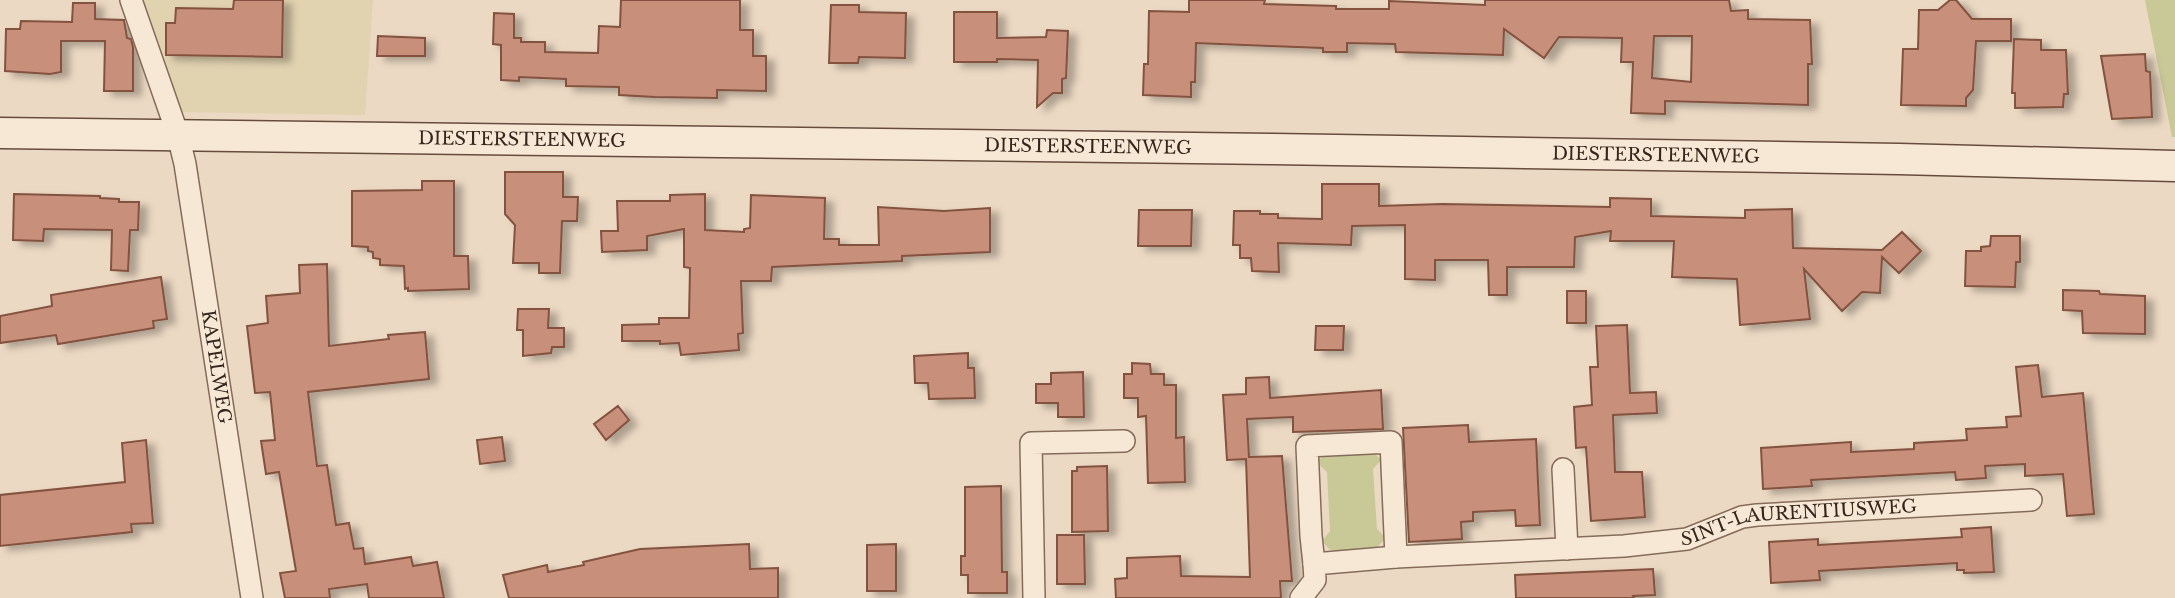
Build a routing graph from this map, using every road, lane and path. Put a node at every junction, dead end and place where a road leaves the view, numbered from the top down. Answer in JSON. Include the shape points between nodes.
{"nodes":[{"id":1,"x":131,"y":0,"type":"edge"},
{"id":2,"x":0,"y":133,"type":"edge"},
{"id":3,"x":178,"y":135,"type":"junction"},
{"id":4,"x":2175,"y":166,"type":"edge"},
{"id":5,"x":1124,"y":441,"type":"dead end"},
{"id":6,"x":1563,"y":469,"type":"dead end"},
{"id":7,"x":2031,"y":500,"type":"dead end"},
{"id":8,"x":1567,"y":549,"type":"junction"},
{"id":9,"x":1396,"y":557,"type":"junction"},
{"id":10,"x":1314,"y":564,"type":"junction"},
{"id":11,"x":252,"y":598,"type":"edge"},
{"id":12,"x":1034,"y":598,"type":"edge"},
{"id":13,"x":1301,"y":598,"type":"edge"}],
"edges":[{"from":1,"to":3,"type":"street","name":"KAPELWEG"},
{"from":2,"to":3,"type":"main road","name":"DIESTERSTEENWEG"},
{"from":3,"to":4,"type":"main road","name":"DIESTERSTEENWEG"},
{"from":3,"to":11,"type":"street","name":"KAPELWEG"},
{"from":5,"to":12,"type":"street","via":[[1031,443]]},
{"from":6,"to":8,"type":"street"},
{"from":7,"to":8,"type":"street","name":"SINT-LAURENTIUSWEG","via":[[1757,515],[1687,539]]},
{"from":8,"to":9,"type":"street","name":"SINT-LAURENTIUSWEG"},
{"from":9,"to":10,"type":"street","name":"SINT-LAURENTIUSWEG"},
{"from":9,"to":10,"type":"street","via":[[1391,442],[1307,446]]},
{"from":10,"to":13,"type":"street","via":[[1315,580]]}]}
